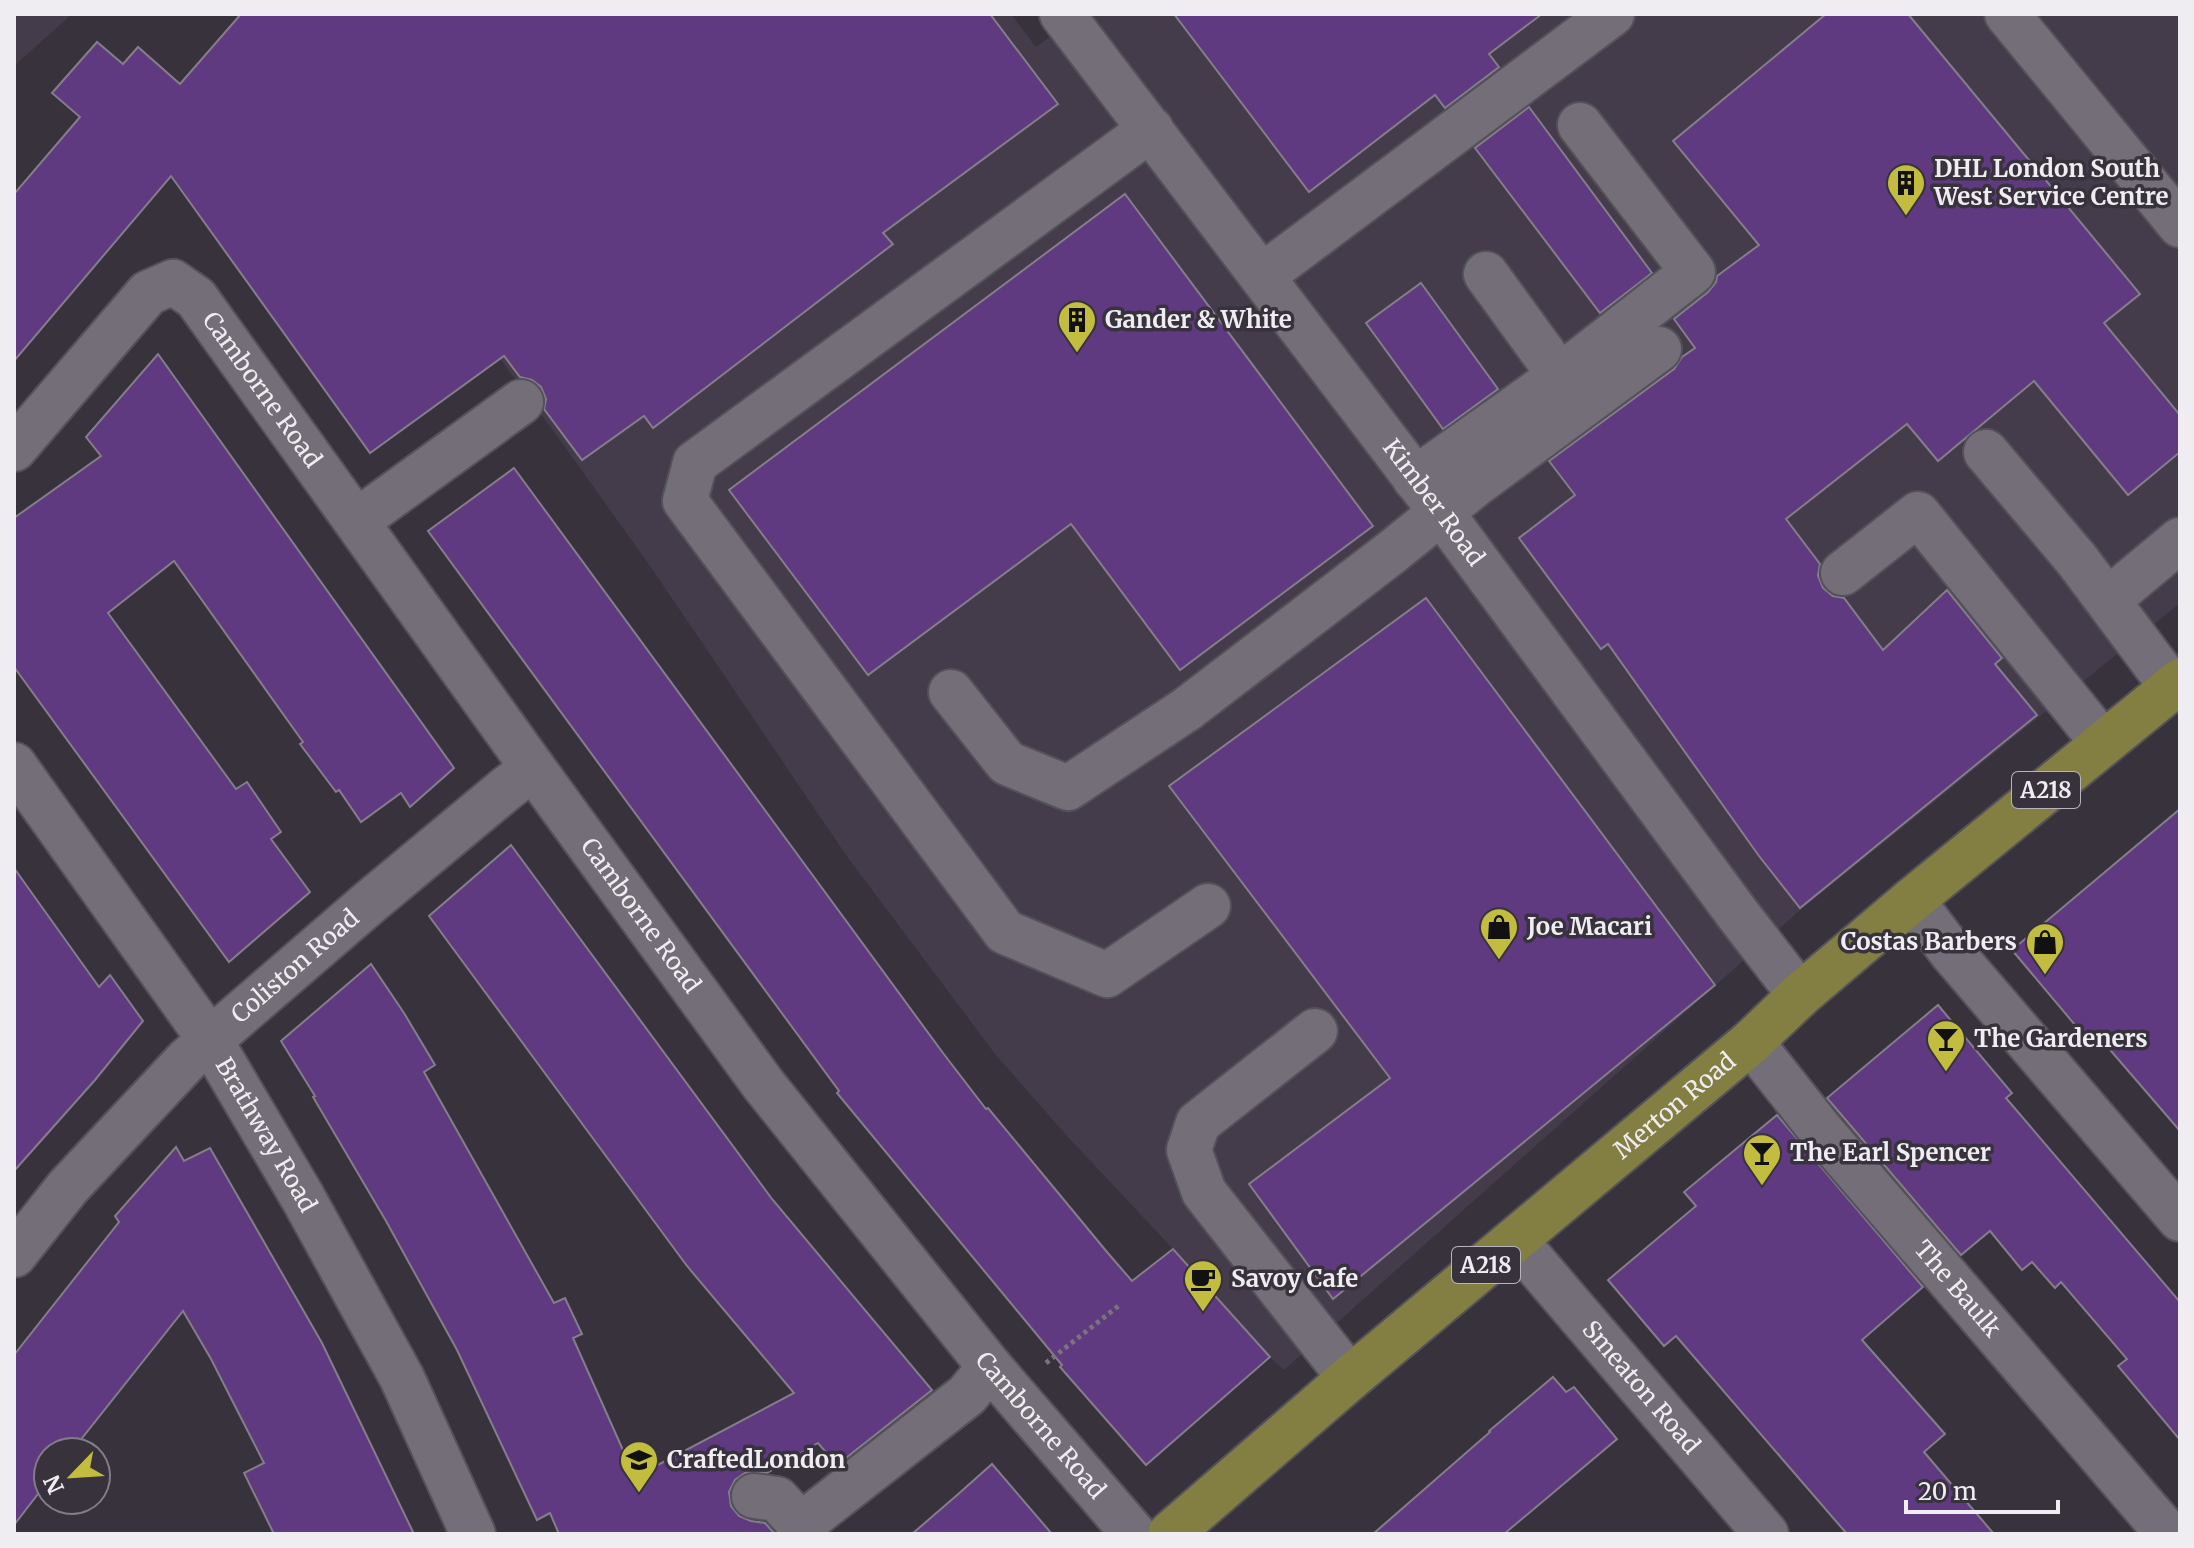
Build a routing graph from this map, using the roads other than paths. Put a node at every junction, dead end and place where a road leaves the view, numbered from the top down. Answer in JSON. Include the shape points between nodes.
{"nodes":[{"id":1,"x":1062,"y":14,"type":"edge"},
{"id":2,"x":1612,"y":14,"type":"edge"},
{"id":3,"x":2007,"y":14,"type":"edge"},
{"id":4,"x":1580,"y":125,"type":"dead end"},
{"id":5,"x":1151,"y":129,"type":"junction"},
{"id":6,"x":2180,"y":225,"type":"edge"},
{"id":7,"x":1486,"y":274,"type":"dead end"},
{"id":8,"x":1262,"y":276,"type":"junction"},
{"id":9,"x":1659,"y":349,"type":"dead end"},
{"id":10,"x":1560,"y":376,"type":"junction"},
{"id":11,"x":521,"y":402,"type":"dead end"},
{"id":12,"x":14,"y":449,"type":"edge"},
{"id":13,"x":1986,"y":452,"type":"dead end"},
{"id":14,"x":1428,"y":496,"type":"junction"},
{"id":15,"x":357,"y":521,"type":"junction"},
{"id":16,"x":2180,"y":540,"type":"edge"},
{"id":17,"x":1843,"y":573,"type":"dead end"},
{"id":18,"x":2108,"y":600,"type":"junction"},
{"id":19,"x":2176,"y":684,"type":"edge"},
{"id":20,"x":951,"y":692,"type":"dead end"},
{"id":21,"x":2103,"y":743,"type":"junction"},
{"id":22,"x":14,"y":765,"type":"edge"},
{"id":23,"x":533,"y":768,"type":"junction"},
{"id":24,"x":1912,"y":900,"type":"junction"},
{"id":25,"x":1208,"y":906,"type":"dead end"},
{"id":26,"x":1800,"y":995,"type":"junction"},
{"id":27,"x":1315,"y":1031,"type":"dead end"},
{"id":28,"x":210,"y":1040,"type":"junction"},
{"id":29,"x":1751,"y":1042,"type":"junction"},
{"id":30,"x":2180,"y":1219,"type":"edge"},
{"id":31,"x":1515,"y":1240,"type":"junction"},
{"id":32,"x":14,"y":1255,"type":"edge"},
{"id":33,"x":1350,"y":1378,"type":"junction"},
{"id":34,"x":1001,"y":1379,"type":"junction"},
{"id":35,"x":754,"y":1496,"type":"dead end"},
{"id":36,"x":473,"y":1534,"type":"edge"},
{"id":37,"x":1134,"y":1534,"type":"edge"},
{"id":38,"x":1170,"y":1534,"type":"edge"},
{"id":39,"x":1766,"y":1534,"type":"edge"},
{"id":40,"x":2168,"y":1534,"type":"edge"}],
"edges":[{"from":1,"to":5,"type":"street","name":"Kimber Road"},
{"from":2,"to":8,"type":"street"},
{"from":3,"to":6,"type":"street"},
{"from":4,"to":10,"type":"street","via":[[1693,272]]},
{"from":5,"to":8,"type":"street","name":"Kimber Road"},
{"from":5,"to":25,"type":"street","via":[[695,463],[685,501],[1005,932],[1107,975]]},
{"from":7,"to":10,"type":"street"},
{"from":8,"to":14,"type":"street","name":"Kimber Road"},
{"from":9,"to":14,"type":"street"},
{"from":10,"to":14,"type":"street"},
{"from":11,"to":15,"type":"street"},
{"from":12,"to":15,"type":"street","name":"Camborne Road","via":[[148,293],[173,282],[196,298]]},
{"from":13,"to":18,"type":"street"},
{"from":14,"to":20,"type":"street","via":[[1392,552],[1187,709],[1068,788],[1007,763]]},
{"from":14,"to":26,"type":"street","name":"Kimber Road"},
{"from":15,"to":23,"type":"street","name":"Camborne Road"},
{"from":16,"to":18,"type":"street"},
{"from":17,"to":21,"type":"street","via":[[1918,514]]},
{"from":18,"to":19,"type":"street"},
{"from":19,"to":21,"type":"main road","name":"Merton Road","number":"A218"},
{"from":21,"to":24,"type":"main road","name":"Merton Road","number":"A218"},
{"from":22,"to":28,"type":"street","name":"Brathway Road"},
{"from":23,"to":28,"type":"street","name":"Coliston Road"},
{"from":23,"to":34,"type":"street","name":"Camborne Road","via":[[763,1084]]},
{"from":24,"to":26,"type":"main road","name":"Merton Road","number":"A218"},
{"from":24,"to":30,"type":"street"},
{"from":26,"to":29,"type":"main road","name":"Merton Road","number":"A218"},
{"from":27,"to":33,"type":"street","via":[[1198,1123],[1189,1150],[1204,1192]]},
{"from":28,"to":32,"type":"street","name":"Coliston Road","via":[[68,1187]]},
{"from":28,"to":36,"type":"street","name":"Brathway Road","via":[[402,1378]]},
{"from":29,"to":31,"type":"main road","name":"Merton Road","number":"A218"},
{"from":29,"to":40,"type":"street","name":"The Baulk"},
{"from":31,"to":33,"type":"main road","name":"Merton Road","number":"A218"},
{"from":31,"to":39,"type":"street","name":"Smeaton Road"},
{"from":33,"to":38,"type":"main road","name":"Merton Road","number":"A218"},
{"from":34,"to":35,"type":"street","via":[[967,1395],[801,1525],[777,1499]]},
{"from":34,"to":37,"type":"street","name":"Camborne Road"}]}
